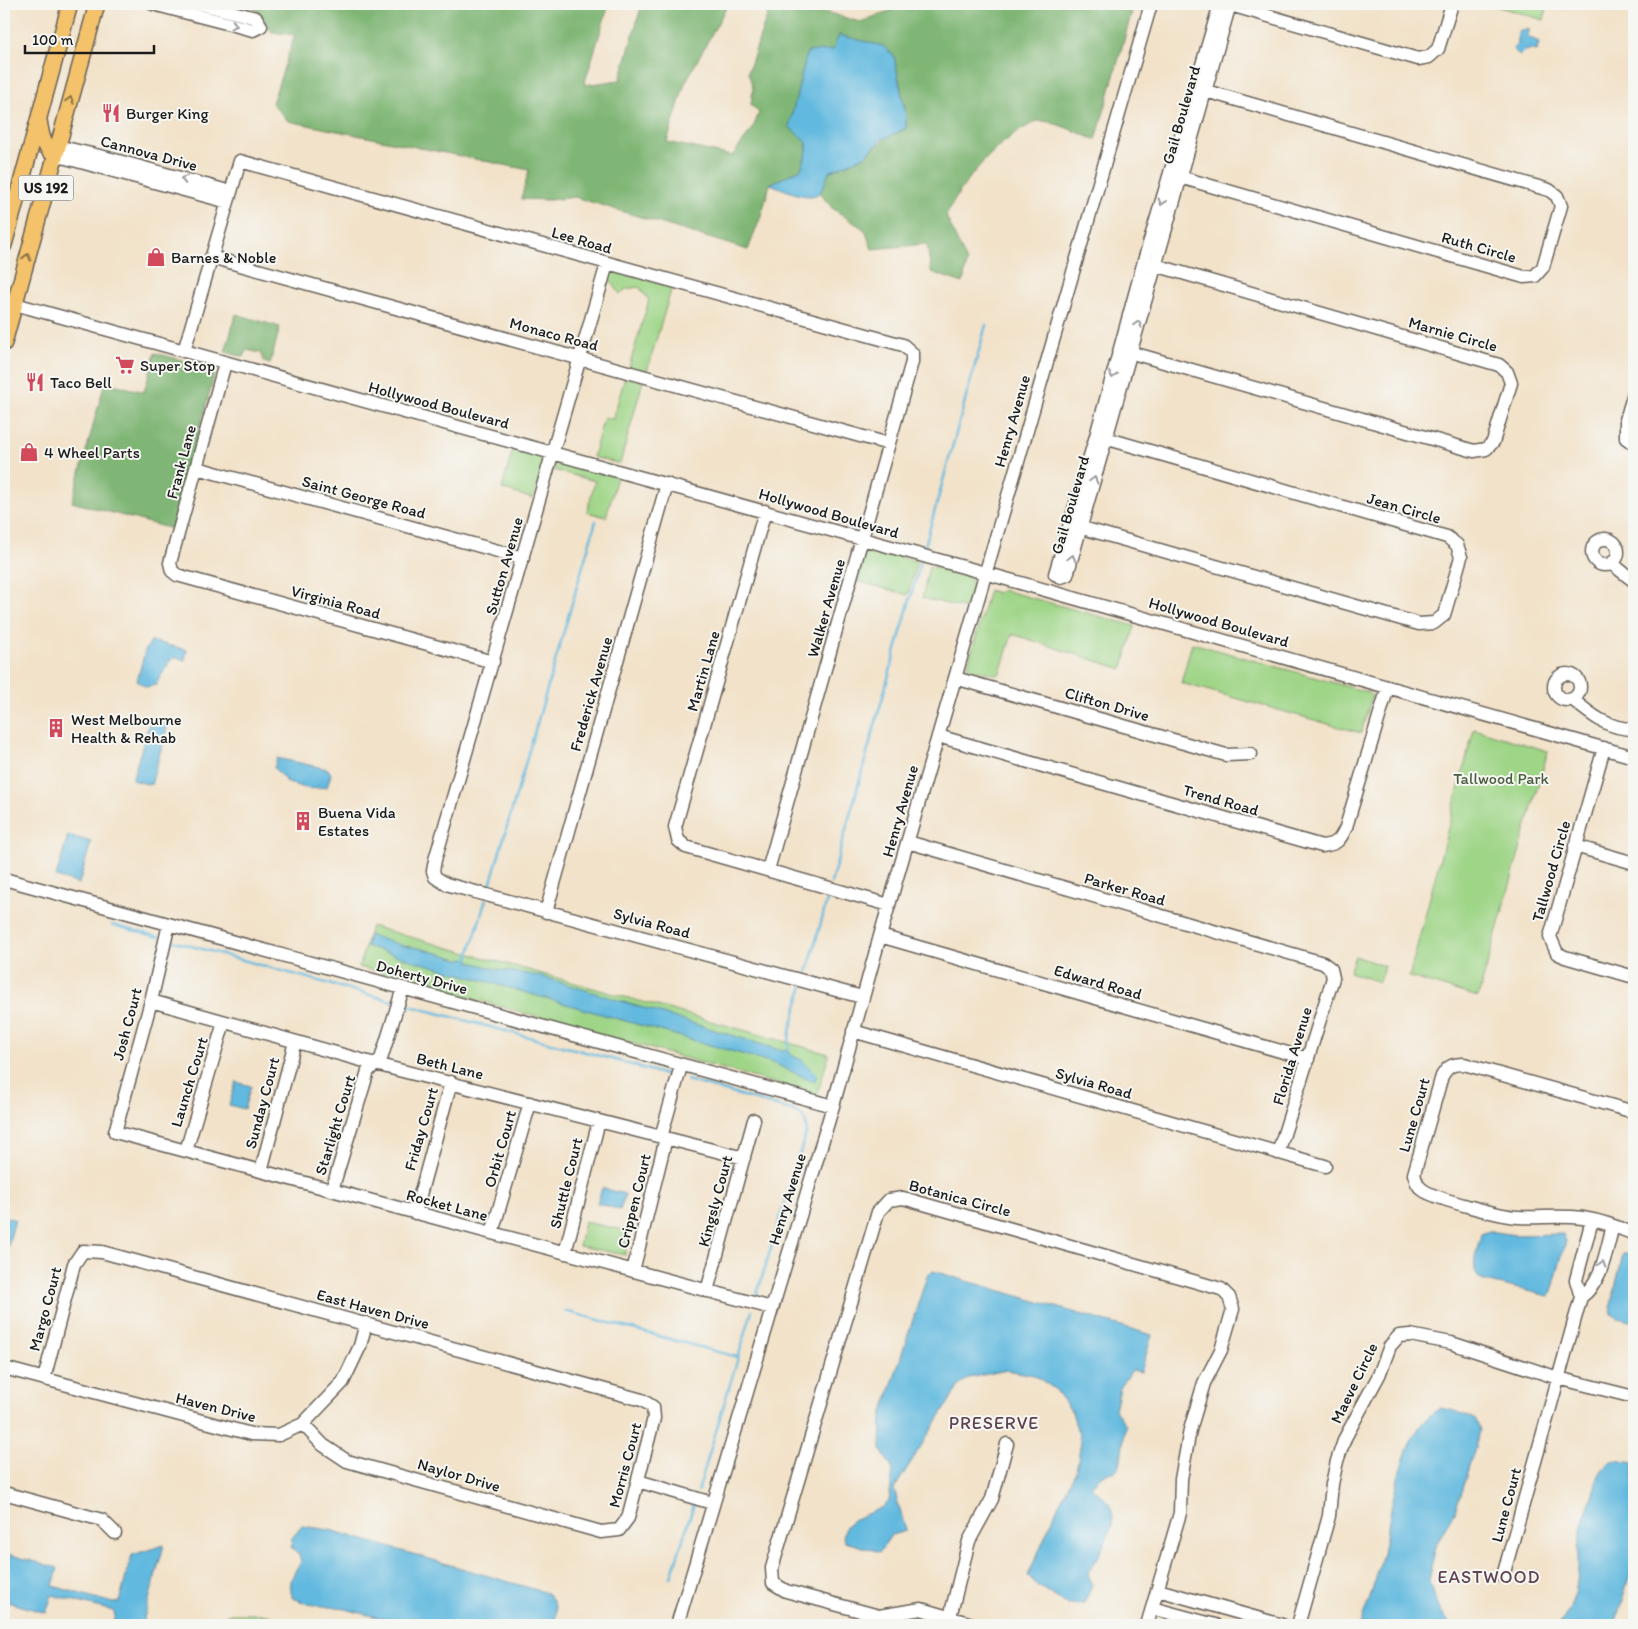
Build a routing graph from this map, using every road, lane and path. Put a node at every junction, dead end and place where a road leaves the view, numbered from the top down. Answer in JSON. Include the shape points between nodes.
{"nodes":[{"id":1,"x":70,"y":4,"type":"edge"},
{"id":2,"x":90,"y":4,"type":"edge"},
{"id":3,"x":97,"y":4,"type":"edge"},
{"id":4,"x":153,"y":4,"type":"edge"},
{"id":5,"x":201,"y":4,"type":"edge"},
{"id":6,"x":1150,"y":4,"type":"edge"},
{"id":7,"x":1227,"y":4,"type":"edge"},
{"id":8,"x":1452,"y":4,"type":"edge"},
{"id":9,"x":92,"y":21,"type":"junction"},
{"id":10,"x":1201,"y":90,"type":"junction"},
{"id":11,"x":39,"y":116,"type":"junction"},
{"id":12,"x":56,"y":151,"type":"junction"},
{"id":13,"x":1175,"y":176,"type":"junction"},
{"id":14,"x":229,"y":197,"type":"junction"},
{"id":15,"x":4,"y":245,"type":"edge"},
{"id":16,"x":211,"y":257,"type":"junction"},
{"id":17,"x":1149,"y":263,"type":"junction"},
{"id":18,"x":607,"y":264,"type":"junction"},
{"id":19,"x":9,"y":302,"type":"edge"},
{"id":20,"x":4,"y":343,"type":"edge"},
{"id":21,"x":184,"y":351,"type":"junction"},
{"id":22,"x":1125,"y":351,"type":"junction"},
{"id":23,"x":912,"y":353,"type":"joint"},
{"id":24,"x":580,"y":358,"type":"junction"},
{"id":25,"x":225,"y":363,"type":"junction"},
{"id":26,"x":1634,"y":393,"type":"edge"},
{"id":27,"x":1101,"y":437,"type":"junction"},
{"id":28,"x":889,"y":444,"type":"junction"},
{"id":29,"x":1634,"y":444,"type":"edge"},
{"id":30,"x":553,"y":453,"type":"junction"},
{"id":31,"x":197,"y":468,"type":"junction"},
{"id":32,"x":667,"y":484,"type":"junction"},
{"id":33,"x":765,"y":511,"type":"junction"},
{"id":34,"x":1075,"y":525,"type":"joint"},
{"id":35,"x":863,"y":539,"type":"junction"},
{"id":36,"x":523,"y":558,"type":"junction"},
{"id":37,"x":1611,"y":563,"type":"dead end"},
{"id":38,"x":172,"y":571,"type":"joint"},
{"id":39,"x":985,"y":573,"type":"junction"},
{"id":40,"x":1634,"y":581,"type":"edge"},
{"id":41,"x":493,"y":662,"type":"junction"},
{"id":42,"x":955,"y":678,"type":"junction"},
{"id":43,"x":1388,"y":687,"type":"junction"},
{"id":44,"x":1572,"y":699,"type":"dead end"},
{"id":45,"x":1634,"y":729,"type":"edge"},
{"id":46,"x":938,"y":736,"type":"junction"},
{"id":47,"x":1604,"y":748,"type":"junction"},
{"id":48,"x":1251,"y":754,"type":"dead end"},
{"id":49,"x":1634,"y":757,"type":"edge"},
{"id":50,"x":908,"y":842,"type":"junction"},
{"id":51,"x":1576,"y":846,"type":"junction"},
{"id":52,"x":1634,"y":863,"type":"edge"},
{"id":53,"x":768,"y":870,"type":"junction"},
{"id":54,"x":435,"y":877,"type":"joint"},
{"id":55,"x":4,"y":879,"type":"edge"},
{"id":56,"x":889,"y":905,"type":"junction"},
{"id":57,"x":546,"y":912,"type":"junction"},
{"id":58,"x":170,"y":924,"type":"junction"},
{"id":59,"x":880,"y":936,"type":"junction"},
{"id":60,"x":1331,"y":969,"type":"joint"},
{"id":61,"x":1634,"y":978,"type":"edge"},
{"id":62,"x":403,"y":988,"type":"junction"},
{"id":63,"x":862,"y":997,"type":"junction"},
{"id":64,"x":151,"y":1001,"type":"junction"},
{"id":65,"x":224,"y":1022,"type":"junction"},
{"id":66,"x":853,"y":1031,"type":"junction"},
{"id":67,"x":295,"y":1042,"type":"junction"},
{"id":68,"x":1308,"y":1059,"type":"junction"},
{"id":69,"x":375,"y":1064,"type":"junction"},
{"id":70,"x":681,"y":1066,"type":"junction"},
{"id":71,"x":451,"y":1082,"type":"junction"},
{"id":72,"x":530,"y":1103,"type":"junction"},
{"id":73,"x":833,"y":1106,"type":"junction"},
{"id":74,"x":1634,"y":1112,"type":"edge"},
{"id":75,"x":598,"y":1120,"type":"junction"},
{"id":76,"x":754,"y":1120,"type":"dead end"},
{"id":77,"x":114,"y":1132,"type":"joint"},
{"id":78,"x":664,"y":1138,"type":"junction"},
{"id":79,"x":186,"y":1151,"type":"junction"},
{"id":80,"x":1278,"y":1153,"type":"junction"},
{"id":81,"x":744,"y":1158,"type":"junction"},
{"id":82,"x":1325,"y":1166,"type":"dead end"},
{"id":83,"x":261,"y":1171,"type":"junction"},
{"id":84,"x":332,"y":1190,"type":"junction"},
{"id":85,"x":414,"y":1212,"type":"junction"},
{"id":86,"x":1592,"y":1220,"type":"junction"},
{"id":87,"x":1613,"y":1226,"type":"junction"},
{"id":88,"x":492,"y":1234,"type":"junction"},
{"id":89,"x":1634,"y":1234,"type":"edge"},
{"id":90,"x":83,"y":1251,"type":"joint"},
{"id":91,"x":565,"y":1253,"type":"junction"},
{"id":92,"x":633,"y":1271,"type":"junction"},
{"id":93,"x":707,"y":1291,"type":"junction"},
{"id":94,"x":1581,"y":1297,"type":"junction"},
{"id":95,"x":772,"y":1308,"type":"junction"},
{"id":96,"x":366,"y":1324,"type":"junction"},
{"id":97,"x":4,"y":1368,"type":"edge"},
{"id":98,"x":44,"y":1378,"type":"junction"},
{"id":99,"x":1558,"y":1378,"type":"junction"},
{"id":100,"x":1634,"y":1397,"type":"edge"},
{"id":101,"x":653,"y":1406,"type":"joint"},
{"id":102,"x":303,"y":1424,"type":"junction"},
{"id":103,"x":1007,"y":1444,"type":"dead end"},
{"id":104,"x":638,"y":1480,"type":"junction"},
{"id":105,"x":4,"y":1493,"type":"edge"},
{"id":106,"x":712,"y":1502,"type":"junction"},
{"id":107,"x":619,"y":1530,"type":"joint"},
{"id":108,"x":115,"y":1533,"type":"dead end"},
{"id":109,"x":1503,"y":1576,"type":"dead end"},
{"id":110,"x":1158,"y":1590,"type":"junction"},
{"id":111,"x":1192,"y":1600,"type":"junction"},
{"id":112,"x":1152,"y":1608,"type":"junction"},
{"id":113,"x":1228,"y":1610,"type":"junction"},
{"id":114,"x":1186,"y":1617,"type":"junction"},
{"id":115,"x":950,"y":1618,"type":"junction"},
{"id":116,"x":1258,"y":1622,"type":"edge"},
{"id":117,"x":677,"y":1625,"type":"edge"},
{"id":118,"x":975,"y":1625,"type":"edge"},
{"id":119,"x":1148,"y":1625,"type":"edge"},
{"id":120,"x":1215,"y":1625,"type":"edge"},
{"id":121,"x":1224,"y":1625,"type":"edge"},
{"id":122,"x":1282,"y":1625,"type":"edge"},
{"id":123,"x":1298,"y":1625,"type":"edge"}],
"edges":[{"from":1,"to":11,"type":"main road","number":"US 192"},
{"from":2,"to":9,"type":"main road"},
{"from":3,"to":9,"type":"main road","number":"US 192"},
{"from":4,"to":5,"type":"street","one_way":true,"via":[[253,30],[261,26],[256,18]]},
{"from":6,"to":39,"type":"street","name":"Henry Avenue"},
{"from":7,"to":8,"type":"street","via":[[1418,59],[1429,57],[1438,49]]},
{"from":7,"to":10,"type":"street","name":"Gail Boulevard"},
{"from":12,"to":9,"type":"main road","number":"US 192","one_way":true},
{"from":10,"to":13,"type":"street","name":"Gail Boulevard"},
{"from":10,"to":13,"type":"street","name":"Ruth Circle","via":[[1549,190],[1557,196],[1561,206],[1543,266],[1536,276],[1524,277]]},
{"from":11,"to":12,"type":"main road","via":[[43,141],[48,150]]},
{"from":11,"to":15,"type":"main road","number":"US 192"},
{"from":12,"to":14,"type":"street","name":"Cannova Drive"},
{"from":19,"to":12,"type":"main road","number":"US 192","one_way":true},
{"from":13,"to":17,"type":"street","name":"Gail Boulevard"},
{"from":14,"to":16,"type":"street"},
{"from":14,"to":18,"type":"street","name":"Lee Road","via":[[240,161]]},
{"from":16,"to":21,"type":"street"},
{"from":16,"to":24,"type":"street","name":"Monaco Road"},
{"from":17,"to":22,"type":"street","name":"Gail Boulevard"},
{"from":17,"to":22,"type":"street","name":"Marnie Circle","via":[[1499,365],[1507,372],[1510,383],[1493,442],[1486,449],[1474,451]]},
{"from":18,"to":23,"type":"street","name":"Lee Road","via":[[903,345]]},
{"from":18,"to":24,"type":"street","name":"Sutton Avenue"},
{"from":19,"to":20,"type":"main road","number":"US 192"},
{"from":19,"to":21,"type":"street","name":"Hollywood Boulevard"},
{"from":21,"to":25,"type":"street","name":"Hollywood Boulevard"},
{"from":22,"to":27,"type":"street","name":"Gail Boulevard"},
{"from":23,"to":28,"type":"street","name":"Walker Avenue"},
{"from":24,"to":28,"type":"street","name":"Monaco Road"},
{"from":24,"to":30,"type":"street","name":"Sutton Avenue"},
{"from":25,"to":30,"type":"street","name":"Hollywood Boulevard"},
{"from":25,"to":31,"type":"street","name":"Frank Lane"},
{"from":26,"to":29,"type":"street","via":[[1626,420],[1626,438]]},
{"from":27,"to":34,"type":"street","name":"Gail Boulevard"},
{"from":27,"to":34,"type":"street","name":"Jean Circle","via":[[1447,537],[1457,545],[1461,556],[1444,615],[1434,623],[1419,624]]},
{"from":28,"to":35,"type":"street","name":"Walker Avenue"},
{"from":30,"to":32,"type":"street","name":"Hollywood Boulevard"},
{"from":30,"to":36,"type":"street","name":"Sutton Avenue"},
{"from":31,"to":36,"type":"street","name":"Saint George Road"},
{"from":31,"to":38,"type":"street","name":"Frank Lane","via":[[170,562]]},
{"from":32,"to":33,"type":"street","name":"Hollywood Boulevard"},
{"from":32,"to":57,"type":"street","name":"Frederick Avenue"},
{"from":33,"to":35,"type":"street","name":"Hollywood Boulevard"},
{"from":33,"to":53,"type":"street","name":"Martin Lane","via":[[675,827],[678,840],[686,847]]},
{"from":35,"to":39,"type":"street","name":"Hollywood Boulevard"},
{"from":35,"to":53,"type":"street","name":"Walker Avenue"},
{"from":36,"to":41,"type":"street","name":"Sutton Avenue"},
{"from":37,"to":40,"type":"street"},
{"from":38,"to":41,"type":"street","name":"Virginia Road"},
{"from":39,"to":42,"type":"street","name":"Henry Avenue"},
{"from":39,"to":43,"type":"street","name":"Hollywood Boulevard"},
{"from":41,"to":54,"type":"street","name":"Sutton Avenue","via":[[435,860]]},
{"from":42,"to":46,"type":"street","name":"Henry Avenue"},
{"from":42,"to":48,"type":"street","name":"Clifton Drive","via":[[1226,755]]},
{"from":43,"to":46,"type":"street","name":"Trend Road","via":[[1342,838],[1334,844],[1322,846]]},
{"from":43,"to":47,"type":"street","name":"Hollywood Boulevard"},
{"from":44,"to":45,"type":"street","via":[[1599,720],[1618,728]]},
{"from":46,"to":50,"type":"street","name":"Henry Avenue"},
{"from":47,"to":49,"type":"street","name":"Hollywood Boulevard"},
{"from":47,"to":51,"type":"street","name":"Tallwood Circle"},
{"from":50,"to":56,"type":"street","name":"Henry Avenue"},
{"from":50,"to":60,"type":"street","name":"Parker Road","via":[[1323,963]]},
{"from":51,"to":52,"type":"street"},
{"from":51,"to":61,"type":"street","name":"Tallwood Circle","via":[[1550,937],[1552,945],[1565,957]]},
{"from":53,"to":56,"type":"street"},
{"from":54,"to":57,"type":"street","name":"Sylvia Road","via":[[446,884]]},
{"from":55,"to":58,"type":"street","name":"Doherty Drive"},
{"from":56,"to":59,"type":"street","name":"Henry Avenue"},
{"from":57,"to":63,"type":"street","name":"Sylvia Road"},
{"from":58,"to":62,"type":"street","name":"Doherty Drive"},
{"from":58,"to":64,"type":"street","name":"Josh Court"},
{"from":59,"to":63,"type":"street","name":"Henry Avenue"},
{"from":59,"to":68,"type":"street","name":"Edward Road"},
{"from":60,"to":68,"type":"street","name":"Florida Avenue","via":[[1333,978]]},
{"from":62,"to":69,"type":"street","name":"Starlight Court","via":[[381,1059]]},
{"from":62,"to":70,"type":"street","name":"Doherty Drive"},
{"from":63,"to":66,"type":"street","name":"Henry Avenue"},
{"from":64,"to":65,"type":"street","name":"Beth Lane"},
{"from":64,"to":77,"type":"street","name":"Josh Court"},
{"from":65,"to":67,"type":"street","name":"Beth Lane"},
{"from":65,"to":79,"type":"street","name":"Launch Court"},
{"from":66,"to":73,"type":"street","name":"Henry Avenue"},
{"from":66,"to":80,"type":"street","name":"Sylvia Road"},
{"from":67,"to":69,"type":"street","name":"Beth Lane"},
{"from":67,"to":83,"type":"street","name":"Sunday Court"},
{"from":68,"to":80,"type":"street","name":"Florida Avenue"},
{"from":69,"to":71,"type":"street","name":"Beth Lane"},
{"from":69,"to":84,"type":"street","name":"Starlight Court","via":[[368,1071]]},
{"from":70,"to":73,"type":"street","name":"Doherty Drive"},
{"from":70,"to":78,"type":"street","name":"Crippen Court"},
{"from":71,"to":72,"type":"street","name":"Beth Lane"},
{"from":71,"to":85,"type":"street","name":"Friday Court"},
{"from":72,"to":75,"type":"street","name":"Beth Lane"},
{"from":72,"to":88,"type":"street","name":"Orbit Court"},
{"from":73,"to":95,"type":"street","name":"Henry Avenue"},
{"from":74,"to":86,"type":"street","name":"Lune Court","via":[[1464,1064],[1448,1067],[1442,1076],[1414,1174],[1416,1184],[1429,1194],[1505,1215]]},
{"from":75,"to":78,"type":"street","name":"Beth Lane"},
{"from":75,"to":91,"type":"street","name":"Shuttle Court"},
{"from":76,"to":81,"type":"street","name":"Kingsly Court"},
{"from":77,"to":79,"type":"street","name":"Rocket Lane"},
{"from":78,"to":81,"type":"street","name":"Beth Lane"},
{"from":78,"to":92,"type":"street","name":"Crippen Court"},
{"from":79,"to":83,"type":"street","name":"Rocket Lane"},
{"from":80,"to":82,"type":"street","name":"Sylvia Road"},
{"from":81,"to":93,"type":"street","name":"Kingsly Court"},
{"from":83,"to":84,"type":"street","name":"Rocket Lane"},
{"from":84,"to":85,"type":"street","name":"Rocket Lane"},
{"from":85,"to":88,"type":"street","name":"Rocket Lane"},
{"from":86,"to":87,"type":"street","name":"Lune Court"},
{"from":86,"to":94,"type":"street","name":"Lune Court","via":[[1576,1280]]},
{"from":87,"to":89,"type":"street","name":"Lune Court"},
{"from":94,"to":87,"type":"street","name":"Lune Court","one_way":true,"via":[[1598,1278]]},
{"from":88,"to":91,"type":"street","name":"Rocket Lane"},
{"from":90,"to":96,"type":"street","name":"East Haven Drive","via":[[102,1252]]},
{"from":90,"to":98,"type":"street","name":"Margo Court","via":[[74,1264]]},
{"from":91,"to":92,"type":"street","name":"Rocket Lane"},
{"from":92,"to":93,"type":"street","name":"Rocket Lane"},
{"from":93,"to":95,"type":"street","name":"Rocket Lane"},
{"from":94,"to":99,"type":"street","name":"Lune Court"},
{"from":95,"to":106,"type":"street","name":"Henry Avenue"},
{"from":96,"to":101,"type":"street","name":"East Haven Drive","via":[[642,1400]]},
{"from":96,"to":102,"type":"street","name":"Haven Drive","via":[[360,1346],[343,1382]]},
{"from":97,"to":98,"type":"street","name":"Haven Drive"},
{"from":98,"to":102,"type":"street","name":"Haven Drive","via":[[251,1434],[278,1435]]},
{"from":99,"to":100,"type":"street","name":"Maeve Circle"},
{"from":99,"to":109,"type":"street","name":"Lune Court"},
{"from":99,"to":123,"type":"street","name":"Maeve Circle","via":[[1451,1343],[1410,1334],[1399,1336],[1390,1346],[1345,1438],[1332,1484],[1329,1516]]},
{"from":101,"to":104,"type":"street","name":"Morris Court","via":[[654,1418]]},
{"from":102,"to":107,"type":"street","name":"Naylor Drive","via":[[323,1446],[347,1461],[601,1532]]},
{"from":103,"to":115,"type":"street","via":[[992,1499],[969,1541]]},
{"from":104,"to":106,"type":"street"},
{"from":104,"to":107,"type":"street","name":"Morris Court","via":[[628,1518]]},
{"from":105,"to":108,"type":"street","via":[[102,1520]]},
{"from":106,"to":117,"type":"street","name":"Henry Avenue"},
{"from":110,"to":111,"type":"street"},
{"from":110,"to":112,"type":"street","name":"Botanica Circle"},
{"from":110,"to":115,"type":"street","name":"Botanica Circle","via":[[1180,1513],[1181,1479],[1190,1430],[1204,1383],[1221,1350],[1233,1309],[1229,1297],[1221,1289],[902,1198],[889,1200],[878,1212],[772,1568],[773,1583],[786,1591],[879,1616],[921,1609]]},
{"from":111,"to":113,"type":"street"},
{"from":111,"to":114,"type":"street"},
{"from":112,"to":114,"type":"street"},
{"from":112,"to":119,"type":"street","name":"Botanica Circle"},
{"from":113,"to":116,"type":"street"},
{"from":113,"to":121,"type":"street"},
{"from":114,"to":120,"type":"street"},
{"from":115,"to":118,"type":"street","name":"Botanica Circle"},
{"from":116,"to":122,"type":"street"}]}
